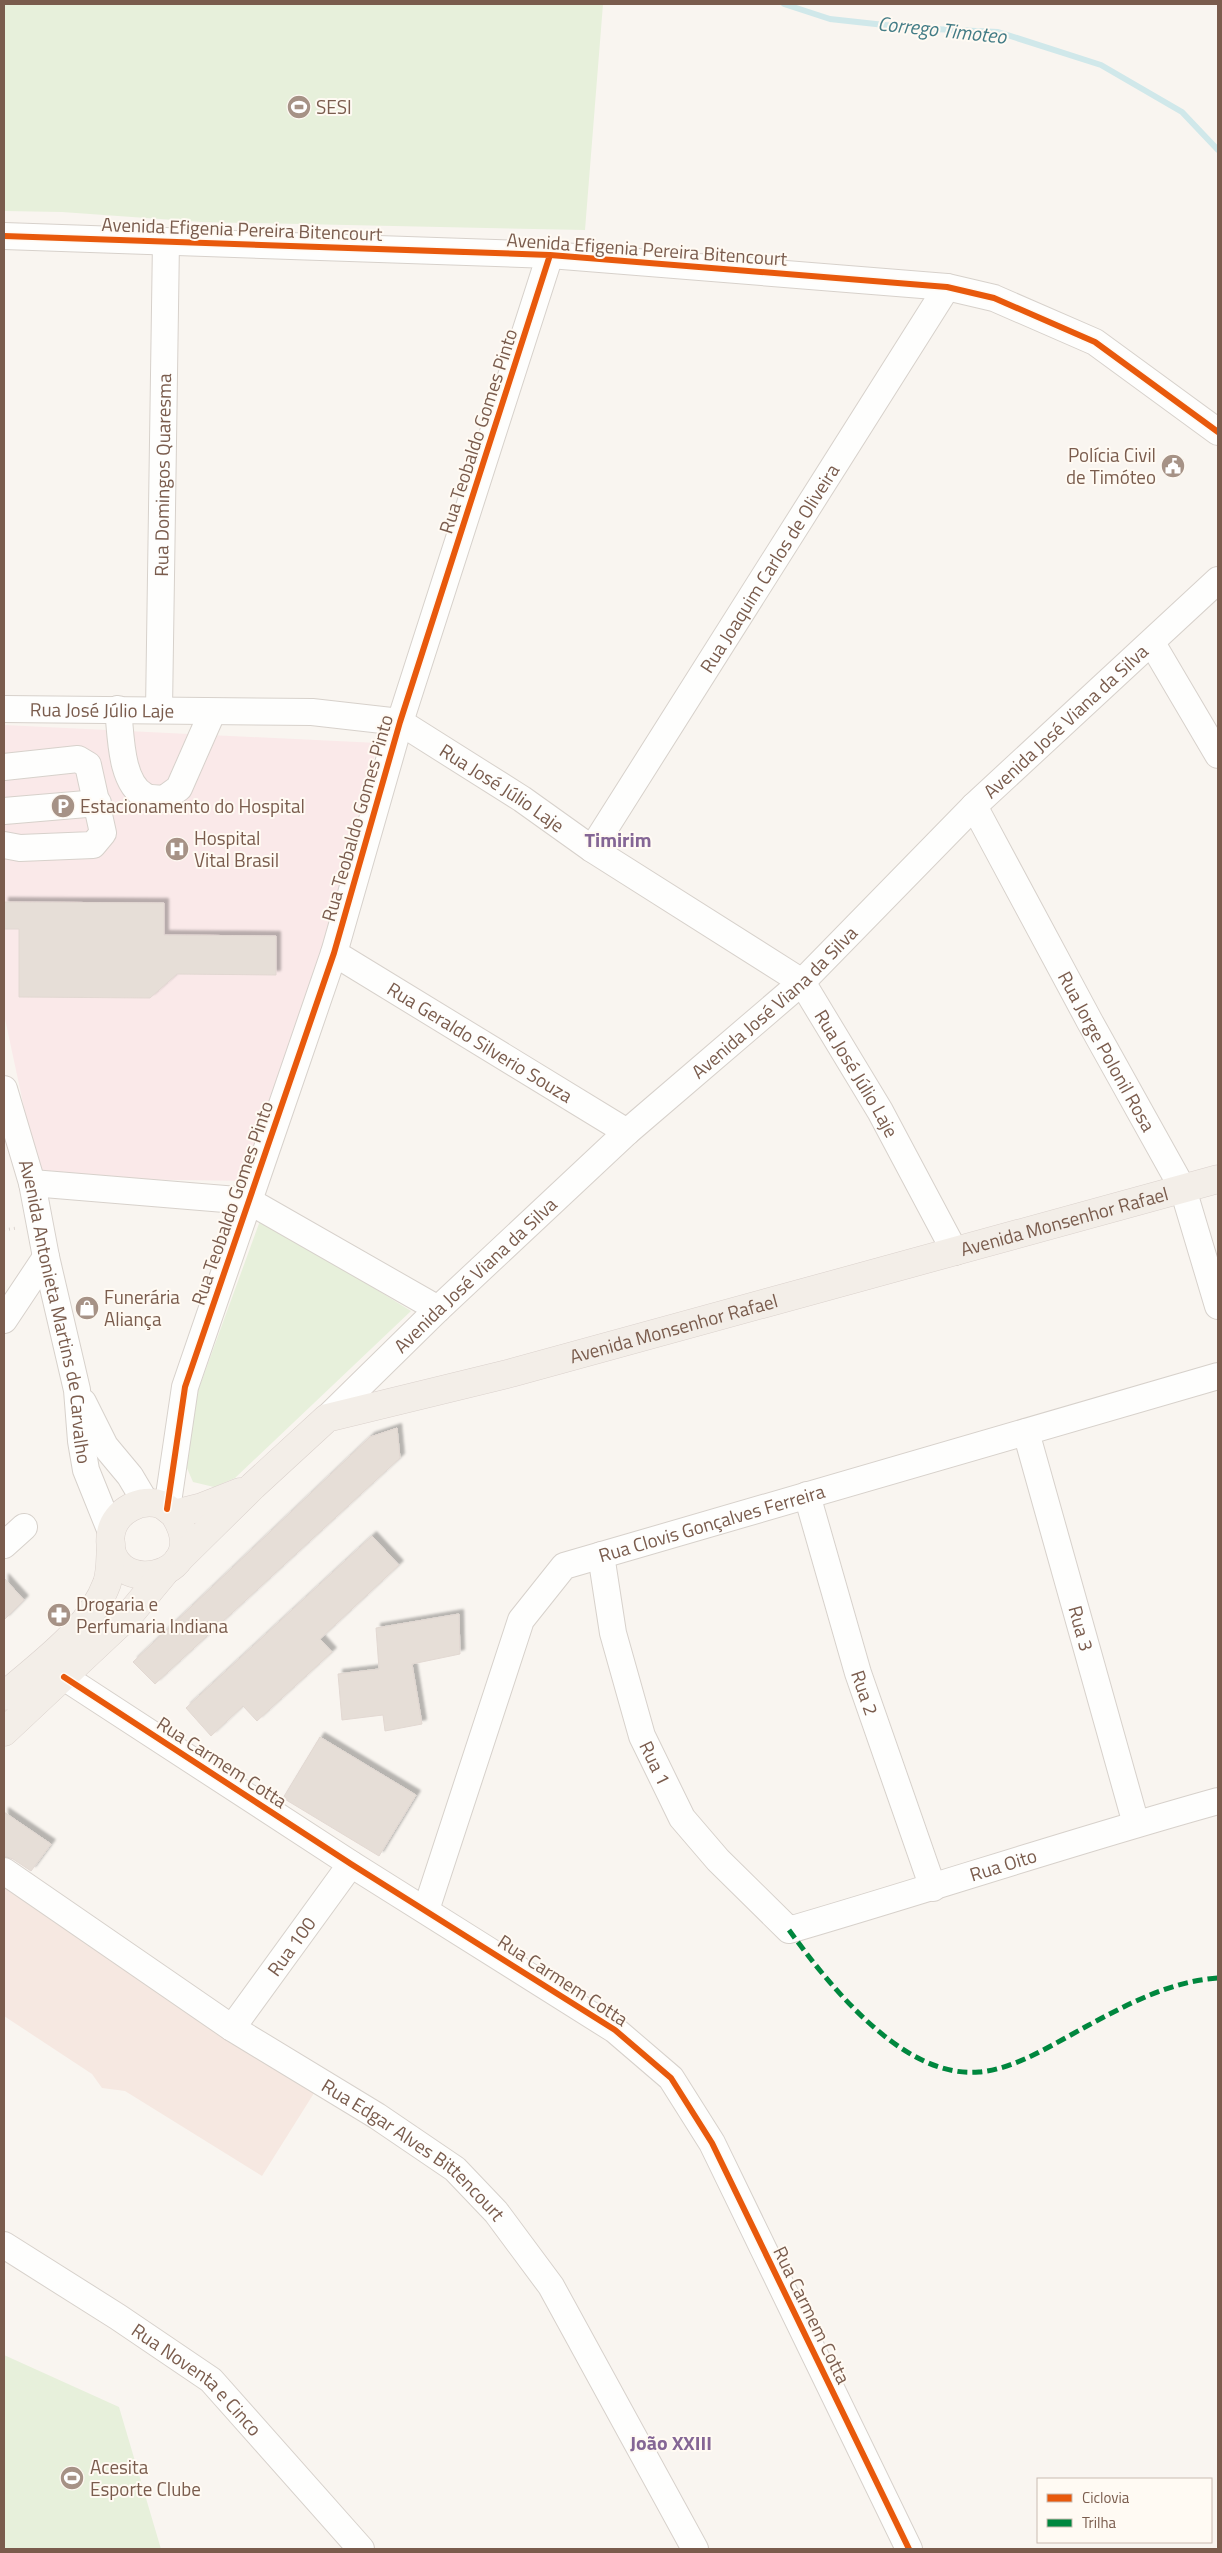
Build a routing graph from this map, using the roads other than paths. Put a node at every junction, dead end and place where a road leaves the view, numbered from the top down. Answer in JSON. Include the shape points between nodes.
{"nodes":[{"id":1,"x":4,"y":236,"type":"edge"},
{"id":2,"x":166,"y":241,"type":"junction"},
{"id":3,"x":550,"y":254,"type":"junction"},
{"id":4,"x":947,"y":287,"type":"junction"},
{"id":5,"x":1218,"y":432,"type":"edge"},
{"id":6,"x":1218,"y":580,"type":"edge"},
{"id":7,"x":1152,"y":643,"type":"junction"},
{"id":8,"x":4,"y":709,"type":"edge"},
{"id":9,"x":118,"y":709,"type":"junction"},
{"id":10,"x":159,"y":710,"type":"junction"},
{"id":11,"x":212,"y":712,"type":"junction"},
{"id":12,"x":400,"y":722,"type":"junction"},
{"id":13,"x":1218,"y":755,"type":"edge"},
{"id":14,"x":4,"y":767,"type":"edge"},
{"id":15,"x":98,"y":803,"type":"junction"},
{"id":16,"x":974,"y":806,"type":"junction"},
{"id":17,"x":4,"y":811,"type":"edge"},
{"id":18,"x":4,"y":845,"type":"edge"},
{"id":19,"x":592,"y":849,"type":"junction"},
{"id":20,"x":334,"y":953,"type":"junction"},
{"id":21,"x":802,"y":982,"type":"junction"},
{"id":22,"x":4,"y":1089,"type":"edge"},
{"id":23,"x":627,"y":1132,"type":"junction"},
{"id":24,"x":1218,"y":1179,"type":"edge"},
{"id":25,"x":32,"y":1183,"type":"junction"},
{"id":26,"x":1183,"y":1188,"type":"junction"},
{"id":27,"x":249,"y":1201,"type":"junction"},
{"id":28,"x":955,"y":1252,"type":"junction"},
{"id":29,"x":46,"y":1257,"type":"junction"},
{"id":30,"x":1218,"y":1306,"type":"edge"},
{"id":31,"x":438,"y":1309,"type":"junction"},
{"id":32,"x":4,"y":1320,"type":"edge"},
{"id":33,"x":1218,"y":1376,"type":"edge"},
{"id":34,"x":77,"y":1390,"type":"junction"},
{"id":35,"x":327,"y":1418,"type":"junction"},
{"id":36,"x":1026,"y":1432,"type":"junction"},
{"id":37,"x":253,"y":1486,"type":"junction"},
{"id":38,"x":807,"y":1495,"type":"junction"},
{"id":39,"x":163,"y":1509,"type":"junction"},
{"id":40,"x":24,"y":1527,"type":"dead end"},
{"id":41,"x":111,"y":1538,"type":"junction"},
{"id":42,"x":4,"y":1545,"type":"edge"},
{"id":43,"x":601,"y":1555,"type":"junction"},
{"id":44,"x":171,"y":1567,"type":"junction"},
{"id":45,"x":64,"y":1677,"type":"junction"},
{"id":46,"x":4,"y":1696,"type":"edge"},
{"id":47,"x":4,"y":1732,"type":"edge"},
{"id":48,"x":1218,"y":1801,"type":"edge"},
{"id":49,"x":1136,"y":1824,"type":"junction"},
{"id":50,"x":351,"y":1864,"type":"junction"},
{"id":51,"x":4,"y":1871,"type":"edge"},
{"id":52,"x":933,"y":1888,"type":"junction"},
{"id":53,"x":426,"y":1910,"type":"junction"},
{"id":54,"x":789,"y":1930,"type":"joint"},
{"id":55,"x":232,"y":2028,"type":"junction"},
{"id":56,"x":4,"y":2245,"type":"edge"},
{"id":57,"x":361,"y":2549,"type":"edge"},
{"id":58,"x":695,"y":2549,"type":"edge"},
{"id":59,"x":909,"y":2549,"type":"edge"}],
"edges":[{"from":1,"to":2,"type":"street","name":"Avenida Efigenia Pereira Bitencourt"},
{"from":2,"to":3,"type":"street","name":"Avenida Efigenia Pereira Bitencourt"},
{"from":2,"to":10,"type":"street","name":"Rua Domingos Quaresma"},
{"from":3,"to":4,"type":"street","name":"Avenida Efigenia Pereira Bitencourt"},
{"from":3,"to":12,"type":"street","name":"Rua Teobaldo Gomes Pinto"},
{"from":4,"to":5,"type":"street","name":"Avenida Efigenia Pereira Bitencourt","via":[[994,298],[1095,342]]},
{"from":4,"to":19,"type":"street","name":"Rua Joaquim Carlos de Oliveira"},
{"from":6,"to":7,"type":"street","name":"Avenida José Viana da Silva"},
{"from":7,"to":13,"type":"street"},
{"from":7,"to":16,"type":"street","name":"Avenida José Viana da Silva"},
{"from":8,"to":9,"type":"street","name":"Rua José Júlio Laje"},
{"from":9,"to":10,"type":"street","name":"Rua José Júlio Laje"},
{"from":9,"to":11,"type":"street","via":[[123,757],[132,786],[146,797],[164,799],[179,788]]},
{"from":10,"to":11,"type":"street","name":"Rua José Júlio Laje"},
{"from":11,"to":12,"type":"street","name":"Rua José Júlio Laje","via":[[312,712]]},
{"from":12,"to":19,"type":"street","name":"Rua José Júlio Laje","via":[[522,799]]},
{"from":12,"to":20,"type":"street","name":"Rua Teobaldo Gomes Pinto"},
{"from":14,"to":15,"type":"street","via":[[78,759],[88,766]]},
{"from":15,"to":17,"type":"street"},
{"from":15,"to":18,"type":"street","via":[[103,833],[93,845],[20,848]]},
{"from":16,"to":21,"type":"street","name":"Avenida José Viana da Silva"},
{"from":16,"to":26,"type":"street","name":"Rua Jorge Polonil Rosa"},
{"from":19,"to":21,"type":"street","name":"Rua José Júlio Laje"},
{"from":20,"to":23,"type":"street","name":"Rua Geraldo Silverio Souza"},
{"from":20,"to":27,"type":"street","name":"Rua Teobaldo Gomes Pinto"},
{"from":21,"to":23,"type":"street","name":"Avenida José Viana da Silva"},
{"from":21,"to":28,"type":"street","name":"Rua José Júlio Laje","via":[[880,1111]]},
{"from":22,"to":25,"type":"street","name":"Avenida Antonieta Martins de Carvalho"},
{"from":23,"to":31,"type":"street","name":"Avenida José Viana da Silva"},
{"from":24,"to":26,"type":"main road","name":"Avenida Monsenhor Rafael"},
{"from":25,"to":27,"type":"street"},
{"from":25,"to":29,"type":"street","name":"Avenida Antonieta Martins de Carvalho"},
{"from":26,"to":28,"type":"main road","name":"Avenida Monsenhor Rafael"},
{"from":26,"to":30,"type":"street","name":"Rua Jorge Polonil Rosa"},
{"from":27,"to":31,"type":"street"},
{"from":27,"to":39,"type":"street","name":"Rua Teobaldo Gomes Pinto","via":[[185,1388]]},
{"from":28,"to":35,"type":"main road","name":"Avenida Monsenhor Rafael","via":[[511,1372]]},
{"from":29,"to":32,"type":"street"},
{"from":29,"to":34,"type":"street","name":"Avenida Antonieta Martins de Carvalho"},
{"from":31,"to":35,"type":"street","name":"Avenida José Viana da Silva"},
{"from":33,"to":36,"type":"street","name":"Rua Clovis Gonçalves Ferreira"},
{"from":34,"to":39,"type":"street","via":[[105,1446]]},
{"from":34,"to":41,"type":"street","name":"Avenida Antonieta Martins de Carvalho","via":[[86,1470]]},
{"from":35,"to":37,"type":"main road","name":"Avenida Monsenhor Rafael"},
{"from":36,"to":38,"type":"street","name":"Rua Clovis Gonçalves Ferreira"},
{"from":36,"to":49,"type":"street","name":"Rua 3"},
{"from":37,"to":39,"type":"main road","via":[[222,1500]]},
{"from":37,"to":44,"type":"main road","name":"Avenida Monsenhor Rafael"},
{"from":38,"to":43,"type":"street","name":"Rua Clovis Gonçalves Ferreira"},
{"from":38,"to":52,"type":"street","name":"Rua 2","via":[[858,1673]]},
{"from":39,"to":41,"type":"main road","via":[[134,1505],[116,1521]]},
{"from":39,"to":44,"type":"main road","via":[[181,1524],[184,1536],[183,1549]]},
{"from":40,"to":42,"type":"street"},
{"from":41,"to":44,"type":"main road","via":[[114,1556],[130,1572],[147,1576]]},
{"from":41,"to":46,"type":"main road","via":[[108,1581],[93,1609],[82,1624]]},
{"from":43,"to":53,"type":"street","name":"Rua Clovis Gonçalves Ferreira","via":[[564,1566],[521,1620]]},
{"from":43,"to":54,"type":"street","name":"Rua 1","via":[[613,1634],[642,1736],[682,1818],[718,1860]]},
{"from":44,"to":45,"type":"main road","name":"Avenida Monsenhor Rafael","via":[[130,1614]]},
{"from":45,"to":47,"type":"main road","name":"Avenida Monsenhor Rafael"},
{"from":45,"to":50,"type":"street","name":"Rua Carmem Cotta"},
{"from":48,"to":49,"type":"street","name":"Rua Oito"},
{"from":49,"to":52,"type":"street","name":"Rua Oito"},
{"from":50,"to":53,"type":"street","name":"Rua Carmem Cotta"},
{"from":50,"to":55,"type":"street","name":"Rua 100"},
{"from":51,"to":55,"type":"street","name":"Rua Edgar Alves Bittencourt"},
{"from":52,"to":54,"type":"street","name":"Rua Oito"},
{"from":53,"to":59,"type":"street","name":"Rua Carmem Cotta","via":[[615,2030],[671,2078],[712,2144]]},
{"from":55,"to":58,"type":"street","name":"Rua Edgar Alves Bittencourt","via":[[377,2116],[455,2169],[496,2212],[551,2286]]},
{"from":56,"to":57,"type":"street","name":"Rua Noventa e Cinco","via":[[211,2380]]}]}
